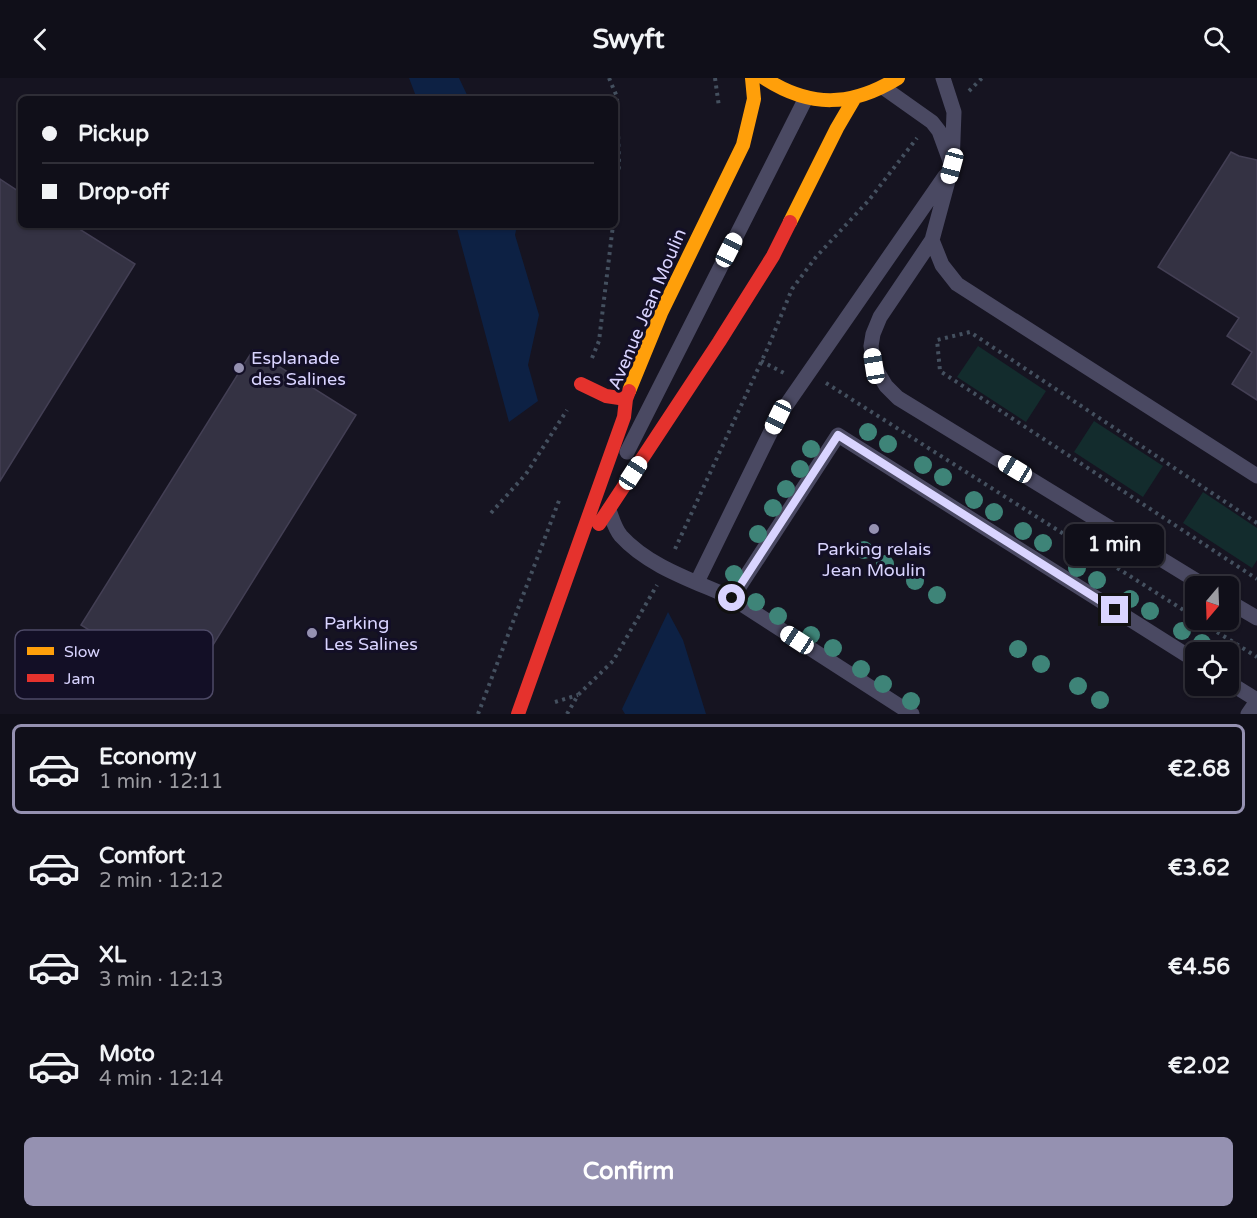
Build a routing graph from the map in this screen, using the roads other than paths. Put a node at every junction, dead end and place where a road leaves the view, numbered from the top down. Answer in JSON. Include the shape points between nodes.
{"nodes":[{"id":1,"x":752,"y":78,"type":"edge"},
{"id":2,"x":764,"y":78,"type":"edge"},
{"id":3,"x":898,"y":78,"type":"edge"},
{"id":4,"x":943,"y":78,"type":"edge"},
{"id":5,"x":884,"y":88,"type":"junction"},
{"id":6,"x":806,"y":98,"type":"junction"},
{"id":7,"x":854,"y":99,"type":"junction"},
{"id":8,"x":952,"y":166,"type":"junction"},
{"id":9,"x":932,"y":240,"type":"junction"},
{"id":10,"x":581,"y":384,"type":"dead end"},
{"id":11,"x":626,"y":399,"type":"junction"},
{"id":12,"x":1257,"y":476,"type":"edge"},
{"id":13,"x":609,"y":510,"type":"junction"},
{"id":14,"x":575,"y":557,"type":"junction"},
{"id":15,"x":1189,"y":576,"type":"edge"},
{"id":16,"x":697,"y":582,"type":"junction"},
{"id":17,"x":732,"y":598,"type":"junction"},
{"id":18,"x":1239,"y":607,"type":"edge"},
{"id":19,"x":1257,"y":618,"type":"edge"},
{"id":20,"x":1185,"y":654,"type":"edge"},
{"id":21,"x":1239,"y":689,"type":"edge"},
{"id":22,"x":1257,"y":701,"type":"edge"},
{"id":23,"x":518,"y":714,"type":"edge"},
{"id":24,"x":912,"y":714,"type":"edge"},
{"id":25,"x":1248,"y":714,"type":"edge"}],
"edges":[{"from":1,"to":11,"type":"main road","name":"Avenue Jean Moulin","via":[[754,99],[743,145]]},
{"from":2,"to":6,"type":"main road"},
{"from":3,"to":5,"type":"main road"},
{"from":4,"to":8,"type":"lane","via":[[954,112]]},
{"from":5,"to":7,"type":"main road"},
{"from":5,"to":8,"type":"lane","via":[[932,122]]},
{"from":6,"to":7,"type":"main road"},
{"from":6,"to":14,"type":"lane"},
{"from":7,"to":13,"type":"main road","name":"Avenue Jean Moulin","via":[[773,256]]},
{"from":8,"to":9,"type":"lane"},
{"from":8,"to":16,"type":"lane","via":[[778,417]]},
{"from":9,"to":12,"type":"lane","via":[[942,265],[957,284]]},
{"from":9,"to":15,"type":"lane","via":[[880,317],[873,334],[874,366],[886,386],[898,398]]},
{"from":10,"to":11,"type":"main road","via":[[606,396]]},
{"from":11,"to":14,"type":"main road","name":"Avenue Jean Moulin","via":[[624,417]]},
{"from":13,"to":14,"type":"main road","name":"Avenue Jean Moulin"},
{"from":13,"to":16,"type":"lane","via":[[620,535],[643,554]]},
{"from":14,"to":23,"type":"main road","name":"Avenue Jean Moulin"},
{"from":16,"to":17,"type":"lane"},
{"from":17,"to":20,"type":"lane","via":[[838,435]]},
{"from":17,"to":24,"type":"lane"},
{"from":18,"to":19,"type":"lane"},
{"from":21,"to":22,"type":"lane"},
{"from":22,"to":25,"type":"lane"}]}
